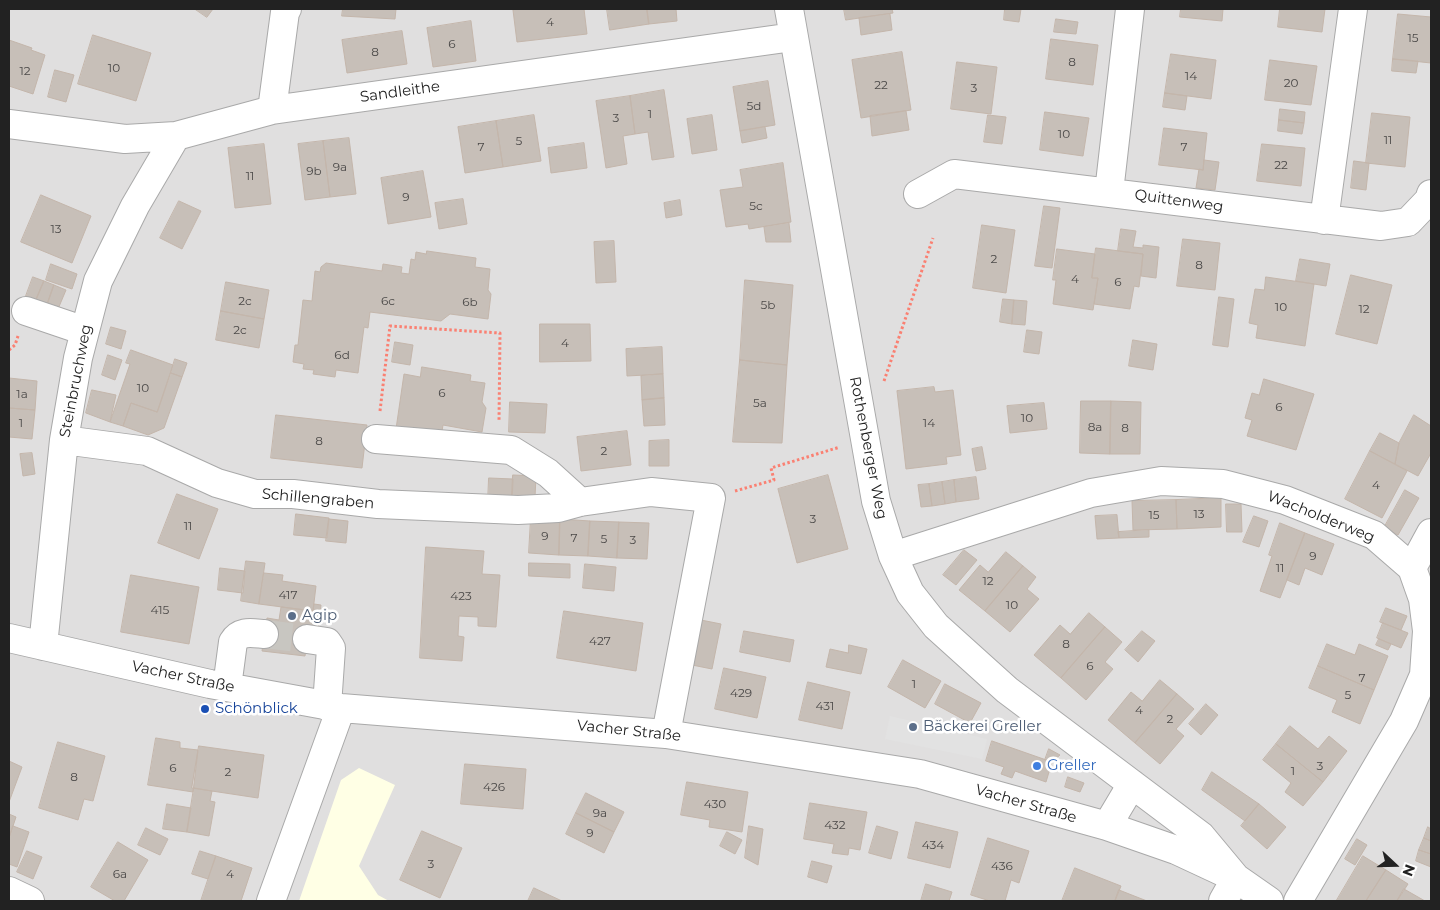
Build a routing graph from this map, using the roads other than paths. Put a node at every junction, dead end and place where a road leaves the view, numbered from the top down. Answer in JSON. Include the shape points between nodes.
{"nodes":[{"id":1,"x":789,"y":9,"type":"edge"},
{"id":2,"x":1130,"y":9,"type":"edge"},
{"id":3,"x":1353,"y":9,"type":"edge"},
{"id":4,"x":285,"y":10,"type":"edge"},
{"id":5,"x":793,"y":37,"type":"junction"},
{"id":6,"x":272,"y":110,"type":"junction"},
{"id":7,"x":9,"y":124,"type":"edge"},
{"id":8,"x":176,"y":136,"type":"junction"},
{"id":9,"x":1109,"y":192,"type":"junction"},
{"id":10,"x":918,"y":194,"type":"dead end"},
{"id":11,"x":1431,"y":194,"type":"edge"},
{"id":12,"x":1324,"y":220,"type":"junction"},
{"id":13,"x":26,"y":312,"type":"dead end"},
{"id":14,"x":85,"y":331,"type":"junction"},
{"id":15,"x":376,"y":439,"type":"dead end"},
{"id":16,"x":64,"y":440,"type":"junction"},
{"id":17,"x":580,"y":502,"type":"junction"},
{"id":18,"x":1431,"y":533,"type":"edge"},
{"id":19,"x":893,"y":556,"type":"junction"},
{"id":20,"x":1412,"y":568,"type":"junction"},
{"id":21,"x":264,"y":634,"type":"tunnel mouth"},
{"id":22,"x":9,"y":638,"type":"edge"},
{"id":23,"x":307,"y":639,"type":"tunnel mouth"},
{"id":24,"x":43,"y":646,"type":"junction"},
{"id":25,"x":227,"y":687,"type":"junction"},
{"id":26,"x":334,"y":707,"type":"junction"},
{"id":27,"x":666,"y":734,"type":"junction"},
{"id":28,"x":1132,"y":784,"type":"junction"},
{"id":29,"x":1107,"y":826,"type":"junction"},
{"id":30,"x":1230,"y":890,"type":"edge"},
{"id":31,"x":9,"y":891,"type":"edge"},
{"id":32,"x":30,"y":901,"type":"edge"},
{"id":33,"x":271,"y":901,"type":"edge"},
{"id":34,"x":1269,"y":901,"type":"edge"},
{"id":35,"x":1298,"y":901,"type":"edge"}],
"edges":[{"from":1,"to":5,"type":"street","name":"Rothenberger Weg"},
{"from":2,"to":9,"type":"street"},
{"from":3,"to":12,"type":"street"},
{"from":4,"to":6,"type":"street"},
{"from":5,"to":6,"type":"street","name":"Sandleithe"},
{"from":5,"to":19,"type":"street","name":"Rothenberger Weg","via":[[876,501]]},
{"from":6,"to":8,"type":"street","name":"Sandleithe"},
{"from":7,"to":8,"type":"street","name":"Sandleithe","via":[[126,139]]},
{"from":8,"to":14,"type":"street","name":"Steinbruchweg","via":[[135,206],[98,281]]},
{"from":9,"to":10,"type":"street","name":"Quittenweg","via":[[954,174]]},
{"from":9,"to":12,"type":"street","name":"Quittenweg"},
{"from":11,"to":12,"type":"street","name":"Quittenweg","via":[[1430,200],[1408,222],[1382,226]]},
{"from":13,"to":14,"type":"street"},
{"from":14,"to":16,"type":"street","name":"Steinbruchweg"},
{"from":15,"to":17,"type":"street","via":[[510,450],[548,473]]},
{"from":16,"to":17,"type":"street","name":"Schillengraben","via":[[148,451],[217,483],[255,494],[293,494],[378,504],[518,510],[558,508]]},
{"from":16,"to":24,"type":"street","name":"Steinbruchweg"},
{"from":17,"to":27,"type":"street","name":"Schillengraben","via":[[651,492],[711,498]]},
{"from":18,"to":20,"type":"street"},
{"from":19,"to":20,"type":"street","name":"Wacholderweg","via":[[1092,493],[1161,481],[1223,484],[1285,500],[1374,535]]},
{"from":19,"to":28,"type":"street","name":"Rothenberger Weg","via":[[910,593],[936,626],[1007,690]]},
{"from":20,"to":35,"type":"street","name":"Wacholderweg","via":[[1423,599],[1427,631],[1424,674],[1404,721]]},
{"from":21,"to":25,"type":"street","via":[[246,633],[236,637]]},
{"from":22,"to":24,"type":"street","name":"Vacher Straße"},
{"from":23,"to":26,"type":"street","via":[[327,642],[331,648]]},
{"from":24,"to":25,"type":"street","name":"Vacher Straße"},
{"from":25,"to":26,"type":"street","name":"Vacher Straße"},
{"from":26,"to":27,"type":"street","name":"Vacher Straße"},
{"from":26,"to":33,"type":"street"},
{"from":27,"to":29,"type":"street","name":"Vacher Straße","via":[[920,774]]},
{"from":28,"to":29,"type":"street"},
{"from":28,"to":30,"type":"street","name":"Rothenberger Weg","via":[[1202,836]]},
{"from":29,"to":30,"type":"street","name":"Vacher Straße","via":[[1176,850]]},
{"from":30,"to":34,"type":"street","name":"Vacher Straße"},
{"from":31,"to":32,"type":"street"}]}
